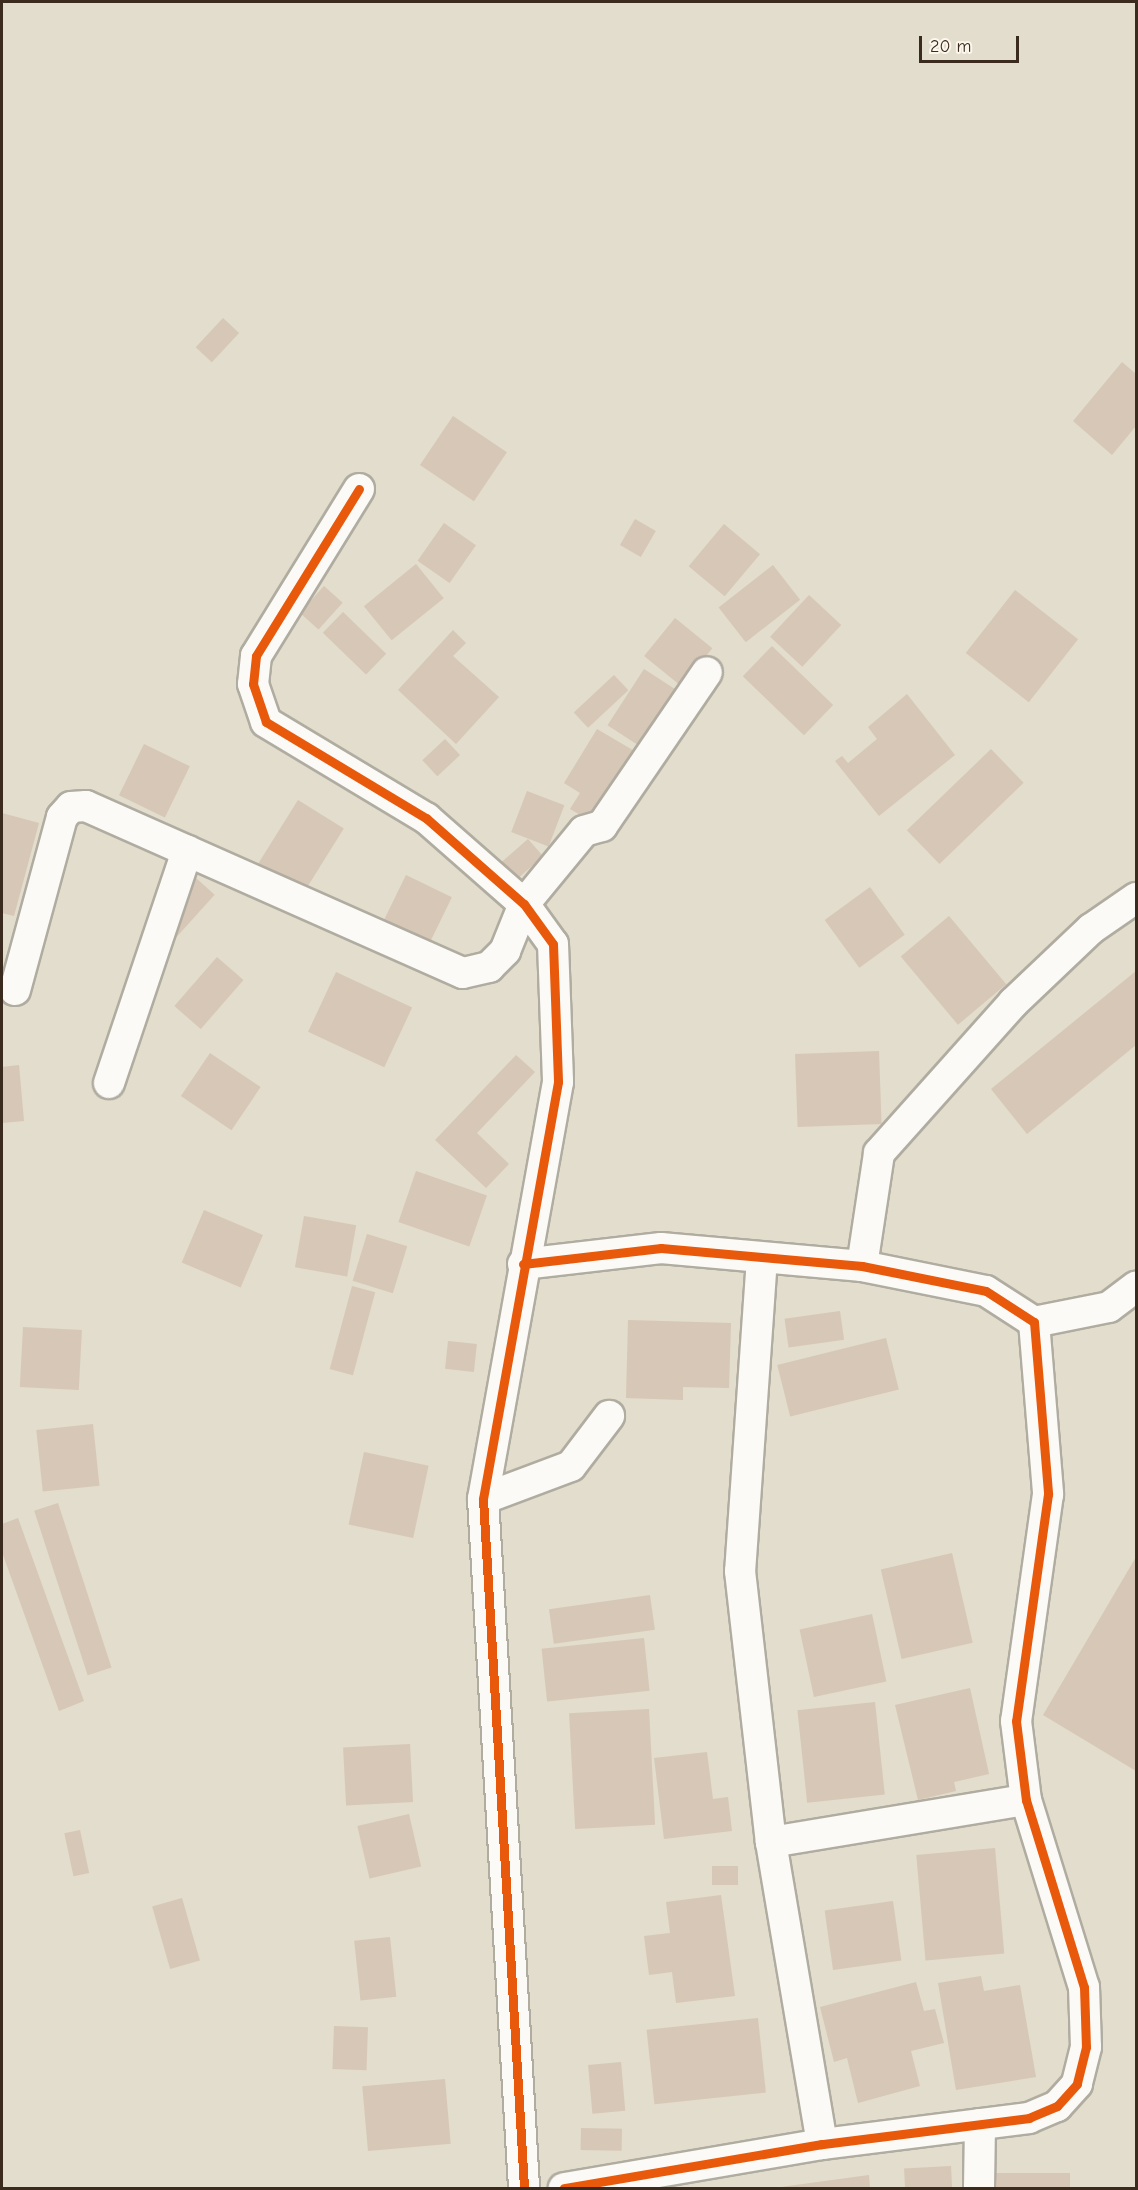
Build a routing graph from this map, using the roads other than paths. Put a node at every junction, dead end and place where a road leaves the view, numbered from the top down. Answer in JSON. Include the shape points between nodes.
{"nodes":[{"id":1,"x":359,"y":489,"type":"dead end"},
{"id":2,"x":707,"y":672,"type":"dead end"},
{"id":3,"x":187,"y":851,"type":"junction"},
{"id":4,"x":1137,"y":898,"type":"edge"},
{"id":5,"x":524,"y":904,"type":"junction"},
{"id":6,"x":15,"y":990,"type":"dead end"},
{"id":7,"x":109,"y":1083,"type":"dead end"},
{"id":8,"x":762,"y":1258,"type":"junction"},
{"id":9,"x":523,"y":1264,"type":"junction"},
{"id":10,"x":862,"y":1266,"type":"junction"},
{"id":11,"x":1137,"y":1287,"type":"edge"},
{"id":12,"x":1034,"y":1322,"type":"junction"},
{"id":13,"x":609,"y":1416,"type":"dead end"},
{"id":14,"x":483,"y":1499,"type":"junction"},
{"id":15,"x":1026,"y":1800,"type":"junction"},
{"id":16,"x":771,"y":1842,"type":"junction"},
{"id":17,"x":980,"y":2124,"type":"junction"},
{"id":18,"x":822,"y":2144,"type":"junction"},
{"id":19,"x":524,"y":2188,"type":"edge"},
{"id":20,"x":564,"y":2188,"type":"edge"},
{"id":21,"x":979,"y":2188,"type":"edge"}],
"edges":[{"from":1,"to":5,"type":"street","via":[[256,656],[253,684],[266,722],[426,818]]},
{"from":2,"to":5,"type":"street","via":[[602,826],[584,831]]},
{"from":3,"to":5,"type":"street","via":[[463,973],[489,967],[505,951]]},
{"from":3,"to":6,"type":"street","via":[[86,806],[71,807],[62,817]]},
{"from":3,"to":7,"type":"street"},
{"from":4,"to":10,"type":"street","via":[[1091,929],[1013,1003],[879,1153]]},
{"from":5,"to":9,"type":"street","via":[[553,944],[558,1082]]},
{"from":8,"to":9,"type":"street","via":[[661,1248]]},
{"from":8,"to":10,"type":"street"},
{"from":8,"to":16,"type":"street","via":[[740,1571]]},
{"from":9,"to":14,"type":"street"},
{"from":10,"to":12,"type":"street","via":[[986,1291]]},
{"from":11,"to":12,"type":"street","via":[[1109,1307]]},
{"from":12,"to":15,"type":"street","via":[[1048,1494],[1016,1721]]},
{"from":13,"to":14,"type":"street","via":[[571,1466]]},
{"from":14,"to":19,"type":"street"},
{"from":15,"to":16,"type":"street"},
{"from":15,"to":17,"type":"street","via":[[1084,1986],[1086,2047],[1077,2084],[1057,2106],[1029,2118]]},
{"from":16,"to":18,"type":"street"},
{"from":17,"to":18,"type":"street"},
{"from":17,"to":21,"type":"street"},
{"from":18,"to":20,"type":"street"}]}
